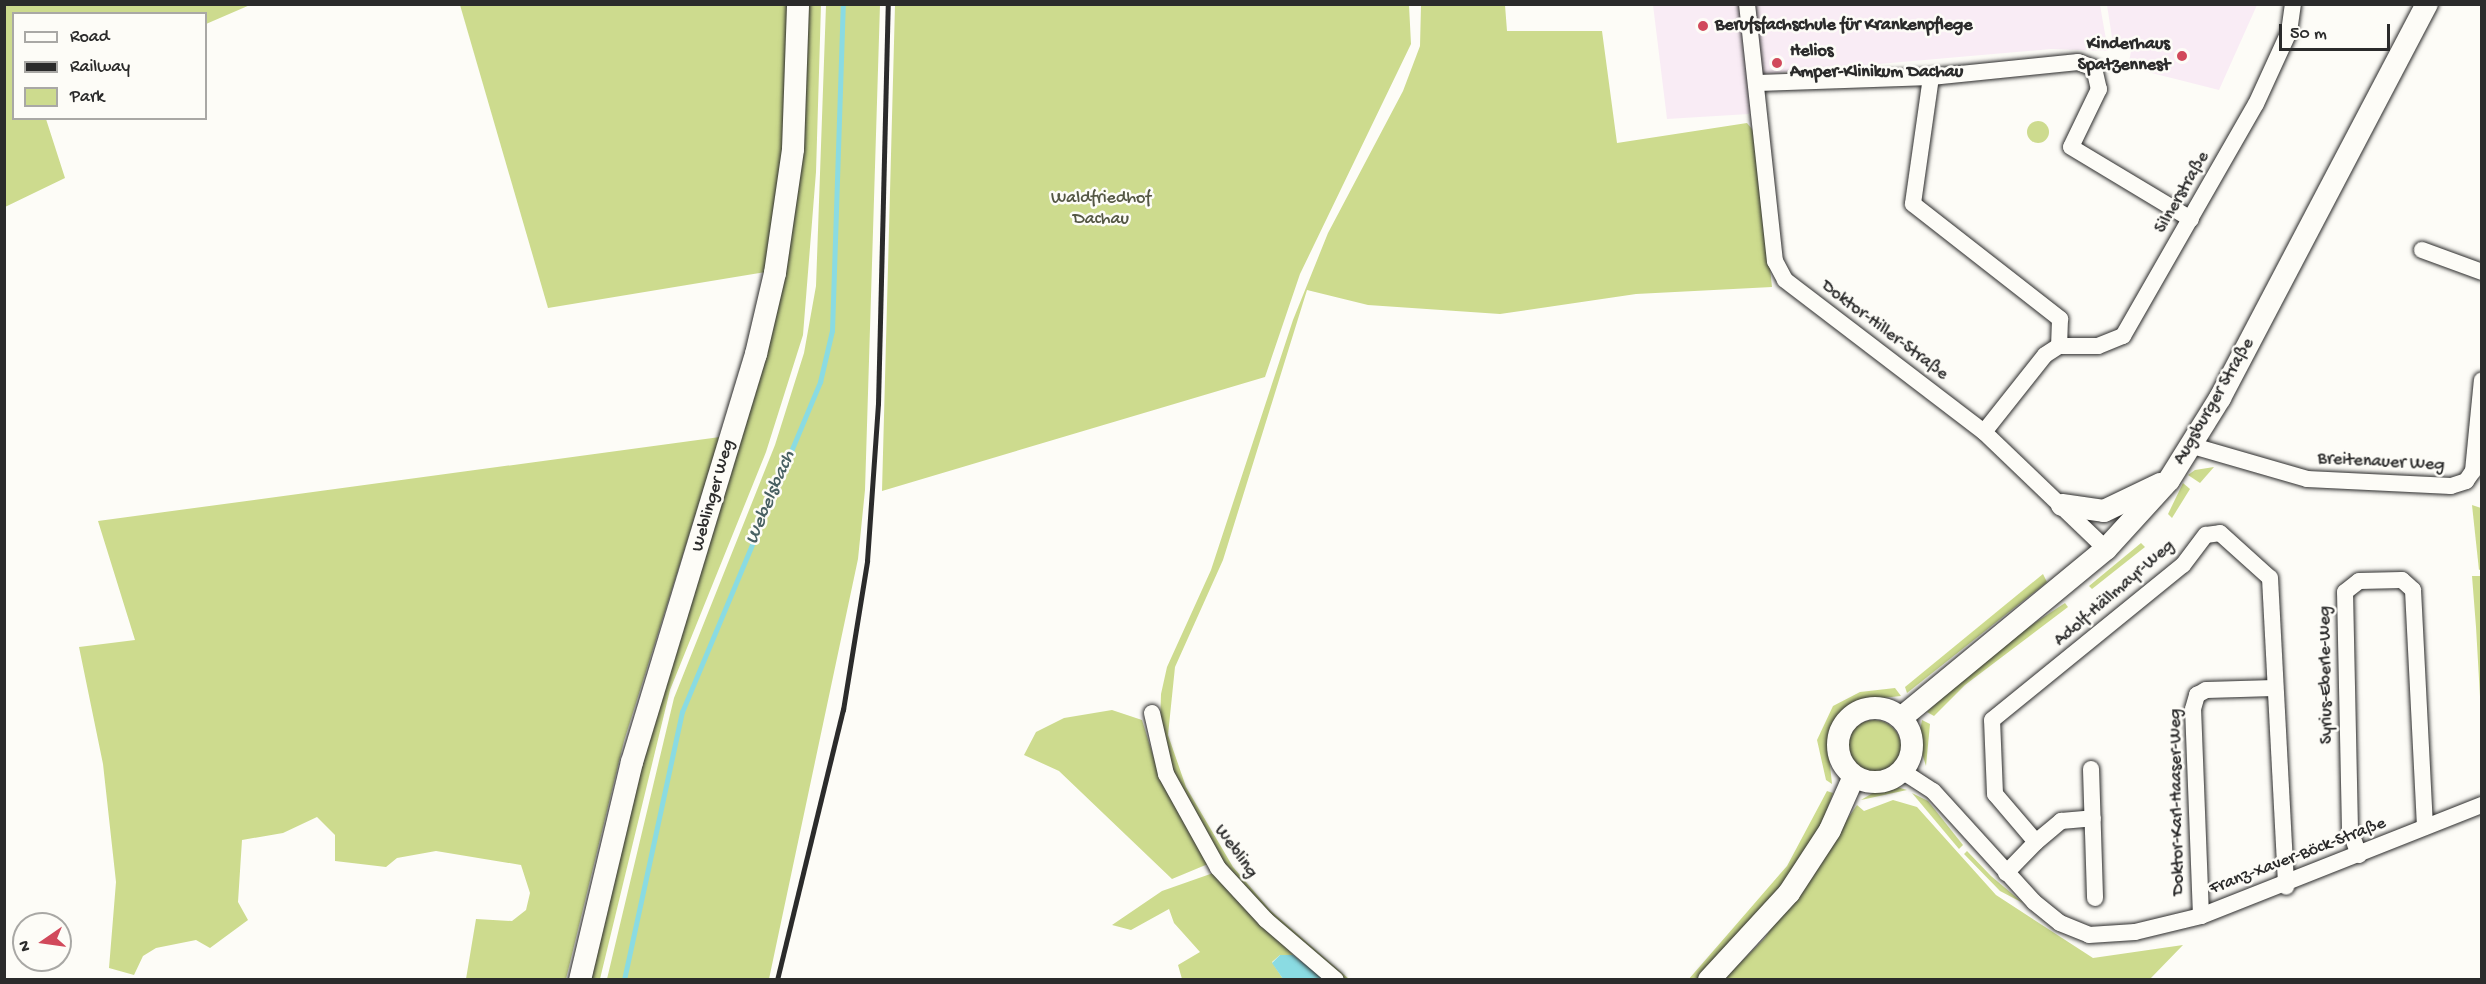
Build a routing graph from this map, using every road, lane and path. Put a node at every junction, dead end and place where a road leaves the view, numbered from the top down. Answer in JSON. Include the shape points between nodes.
{"nodes":[{"id":1,"x":798,"y":4,"type":"edge"},
{"id":2,"x":1747,"y":4,"type":"edge"},
{"id":3,"x":2293,"y":4,"type":"edge"},
{"id":4,"x":2427,"y":4,"type":"edge"},
{"id":5,"x":1931,"y":77,"type":"junction"},
{"id":6,"x":1758,"y":83,"type":"junction"},
{"id":7,"x":2191,"y":219,"type":"junction"},
{"id":8,"x":2422,"y":250,"type":"dead end"},
{"id":9,"x":2481,"y":272,"type":"edge"},
{"id":10,"x":2059,"y":346,"type":"junction"},
{"id":11,"x":2481,"y":386,"type":"edge"},
{"id":12,"x":1984,"y":432,"type":"junction"},
{"id":13,"x":2193,"y":446,"type":"junction"},
{"id":14,"x":2169,"y":480,"type":"junction"},
{"id":15,"x":2062,"y":505,"type":"junction"},
{"id":16,"x":2106,"y":549,"type":"junction"},
{"id":17,"x":2275,"y":688,"type":"junction"},
{"id":18,"x":1152,"y":713,"type":"dead end"},
{"id":19,"x":1901,"y":718,"type":"junction"},
{"id":20,"x":2091,"y":769,"type":"dead end"},
{"id":21,"x":1902,"y":771,"type":"junction"},
{"id":22,"x":1854,"y":776,"type":"junction"},
{"id":23,"x":2481,"y":805,"type":"edge"},
{"id":24,"x":2093,"y":818,"type":"junction"},
{"id":25,"x":2425,"y":827,"type":"junction"},
{"id":26,"x":2036,"y":842,"type":"junction"},
{"id":27,"x":2359,"y":855,"type":"junction"},
{"id":28,"x":2006,"y":873,"type":"junction"},
{"id":29,"x":2286,"y":886,"type":"junction"},
{"id":30,"x":2096,"y":898,"type":"dead end"},
{"id":31,"x":2201,"y":916,"type":"junction"},
{"id":32,"x":580,"y":980,"type":"edge"},
{"id":33,"x":1336,"y":980,"type":"edge"},
{"id":34,"x":1709,"y":980,"type":"edge"}],
"edges":[{"from":1,"to":32,"type":"main road","name":"Weblinger Weg","via":[[793,149],[775,273],[753,365],[632,762]]},
{"from":2,"to":6,"type":"street","name":"Doktor-Hiller-Straße"},
{"from":3,"to":7,"type":"street","name":"Silnerstraße","via":[[2289,32],[2256,104]]},
{"from":4,"to":13,"type":"main road","name":"Augsburger Straße"},
{"from":5,"to":6,"type":"street"},
{"from":5,"to":7,"type":"street","via":[[2078,62],[2094,68],[2099,89],[2071,147]]},
{"from":5,"to":10,"type":"street","via":[[1913,204],[2060,319]]},
{"from":6,"to":12,"type":"street","name":"Doktor-Hiller-Straße","via":[[1775,261],[1785,280]]},
{"from":7,"to":10,"type":"street","name":"Silnerstraße","via":[[2123,336],[2098,346]]},
{"from":8,"to":9,"type":"street"},
{"from":10,"to":12,"type":"street","via":[[2045,355]]},
{"from":11,"to":13,"type":"street","name":"Breitenauer Weg","via":[[2473,471],[2466,481],[2451,486],[2307,479]]},
{"from":12,"to":15,"type":"street","name":"Doktor-Hiller-Straße"},
{"from":13,"to":14,"type":"main road","name":"Augsburger Straße"},
{"from":14,"to":15,"type":"main road","via":[[2118,508]]},
{"from":14,"to":16,"type":"main road","name":"Augsburger Straße"},
{"from":15,"to":16,"type":"street","name":"Doktor-Hiller-Straße"},
{"from":16,"to":19,"type":"main road","name":"Augsburger Straße"},
{"from":17,"to":26,"type":"street","name":"Adolf-Hällmayr-Weg","via":[[2270,578],[2220,533],[2206,536],[2183,565],[1992,720],[1995,794]]},
{"from":17,"to":29,"type":"street","name":"Adolf-Hällmayr-Weg"},
{"from":17,"to":31,"type":"street","name":"Doktor-Karl-Haaser-Weg","via":[[2206,690],[2197,695],[2193,709]]},
{"from":18,"to":33,"type":"street","name":"Webling","via":[[1166,774],[1218,868],[1266,921]]},
{"from":19,"to":21,"type":"main road","via":[[1912,750]]},
{"from":19,"to":22,"type":"main road","via":[[1879,708],[1846,722],[1838,745]]},
{"from":20,"to":24,"type":"street"},
{"from":21,"to":22,"type":"main road","via":[[1879,782]]},
{"from":21,"to":28,"type":"street","name":"Franz-Xaver-Böck-Straße","via":[[1933,791]]},
{"from":22,"to":34,"type":"main road","via":[[1830,830],[1789,893]]},
{"from":23,"to":25,"type":"street","name":"Franz-Xaver-Böck-Straße"},
{"from":24,"to":26,"type":"street","via":[[2061,821]]},
{"from":24,"to":30,"type":"street"},
{"from":25,"to":27,"type":"street","name":"Franz-Xaver-Böck-Straße"},
{"from":25,"to":27,"type":"street","name":"Syrius-Eberle-Weg","via":[[2413,590],[2402,580],[2359,581],[2344,592],[2350,830]]},
{"from":26,"to":28,"type":"street"},
{"from":27,"to":29,"type":"street","name":"Franz-Xaver-Böck-Straße"},
{"from":28,"to":31,"type":"street","name":"Franz-Xaver-Böck-Straße","via":[[2060,923],[2089,935],[2135,932]]},
{"from":29,"to":31,"type":"street","name":"Franz-Xaver-Böck-Straße"}]}
